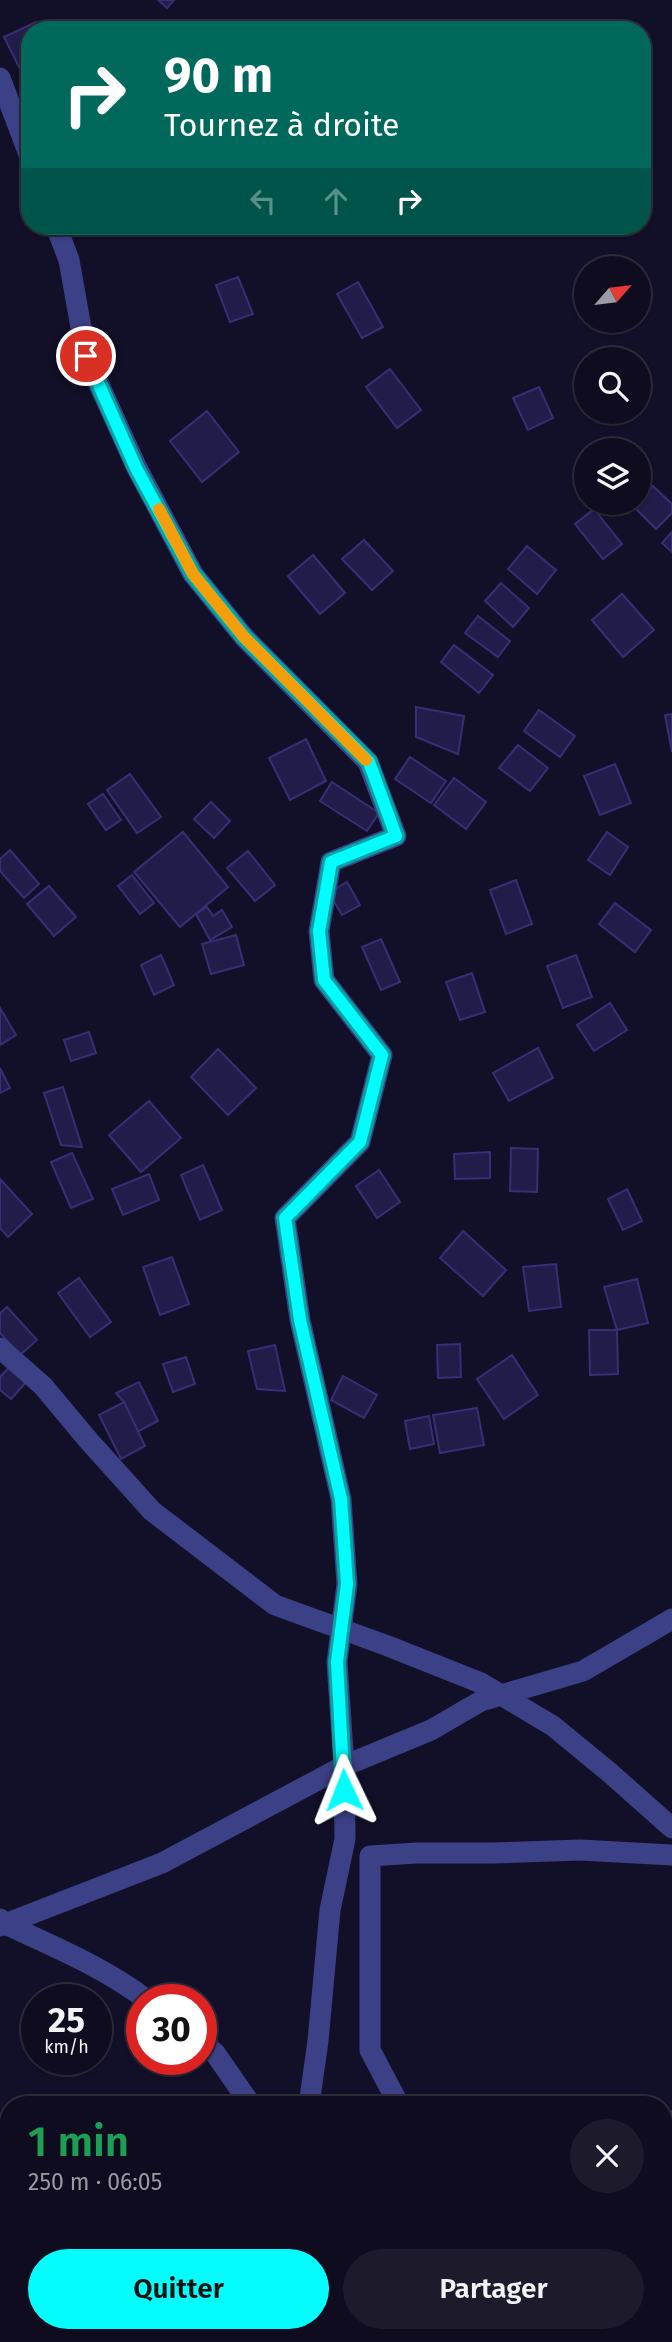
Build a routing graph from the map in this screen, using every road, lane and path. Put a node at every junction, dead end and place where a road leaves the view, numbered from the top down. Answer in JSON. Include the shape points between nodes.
{"nodes":[{"id":1,"x":0,"y":78,"type":"edge"},
{"id":2,"x":21,"y":133,"type":"edge"},
{"id":3,"x":59,"y":235,"type":"edge"},
{"id":4,"x":0,"y":1349,"type":"edge"},
{"id":5,"x":672,"y":1619,"type":"edge"},
{"id":6,"x":341,"y":1629,"type":"junction"},
{"id":7,"x":502,"y":1695,"type":"junction"},
{"id":8,"x":344,"y":1766,"type":"junction"},
{"id":9,"x":672,"y":1828,"type":"edge"},
{"id":10,"x":672,"y":1855,"type":"edge"},
{"id":11,"x":2,"y":1923,"type":"edge"},
{"id":12,"x":126,"y":1987,"type":"edge"},
{"id":13,"x":217,"y":2056,"type":"edge"},
{"id":14,"x":245,"y":2096,"type":"edge"},
{"id":15,"x":310,"y":2096,"type":"edge"},
{"id":16,"x":394,"y":2096,"type":"edge"}],
"edges":[{"from":1,"to":2,"type":"street"},
{"from":3,"to":6,"type":"street","via":[[69,260],[86,356],[136,468],[193,574],[244,637],[369,762],[396,836],[331,862],[319,931],[324,980],[382,1055],[360,1142],[285,1218],[300,1320],[341,1499],[347,1584]]},
{"from":4,"to":6,"type":"street","via":[[43,1386],[152,1511],[275,1605]]},
{"from":5,"to":7,"type":"street","via":[[583,1671]]},
{"from":6,"to":7,"type":"street"},
{"from":6,"to":8,"type":"street","via":[[337,1662]]},
{"from":7,"to":8,"type":"street"},
{"from":7,"to":9,"type":"street","via":[[553,1726]]},
{"from":8,"to":11,"type":"street","via":[[162,1863]]},
{"from":8,"to":15,"type":"street","via":[[345,1839],[330,1910]]},
{"from":10,"to":16,"type":"street","via":[[580,1850],[370,1856],[370,2050]]},
{"from":11,"to":12,"type":"street"},
{"from":13,"to":14,"type":"street"}]}
